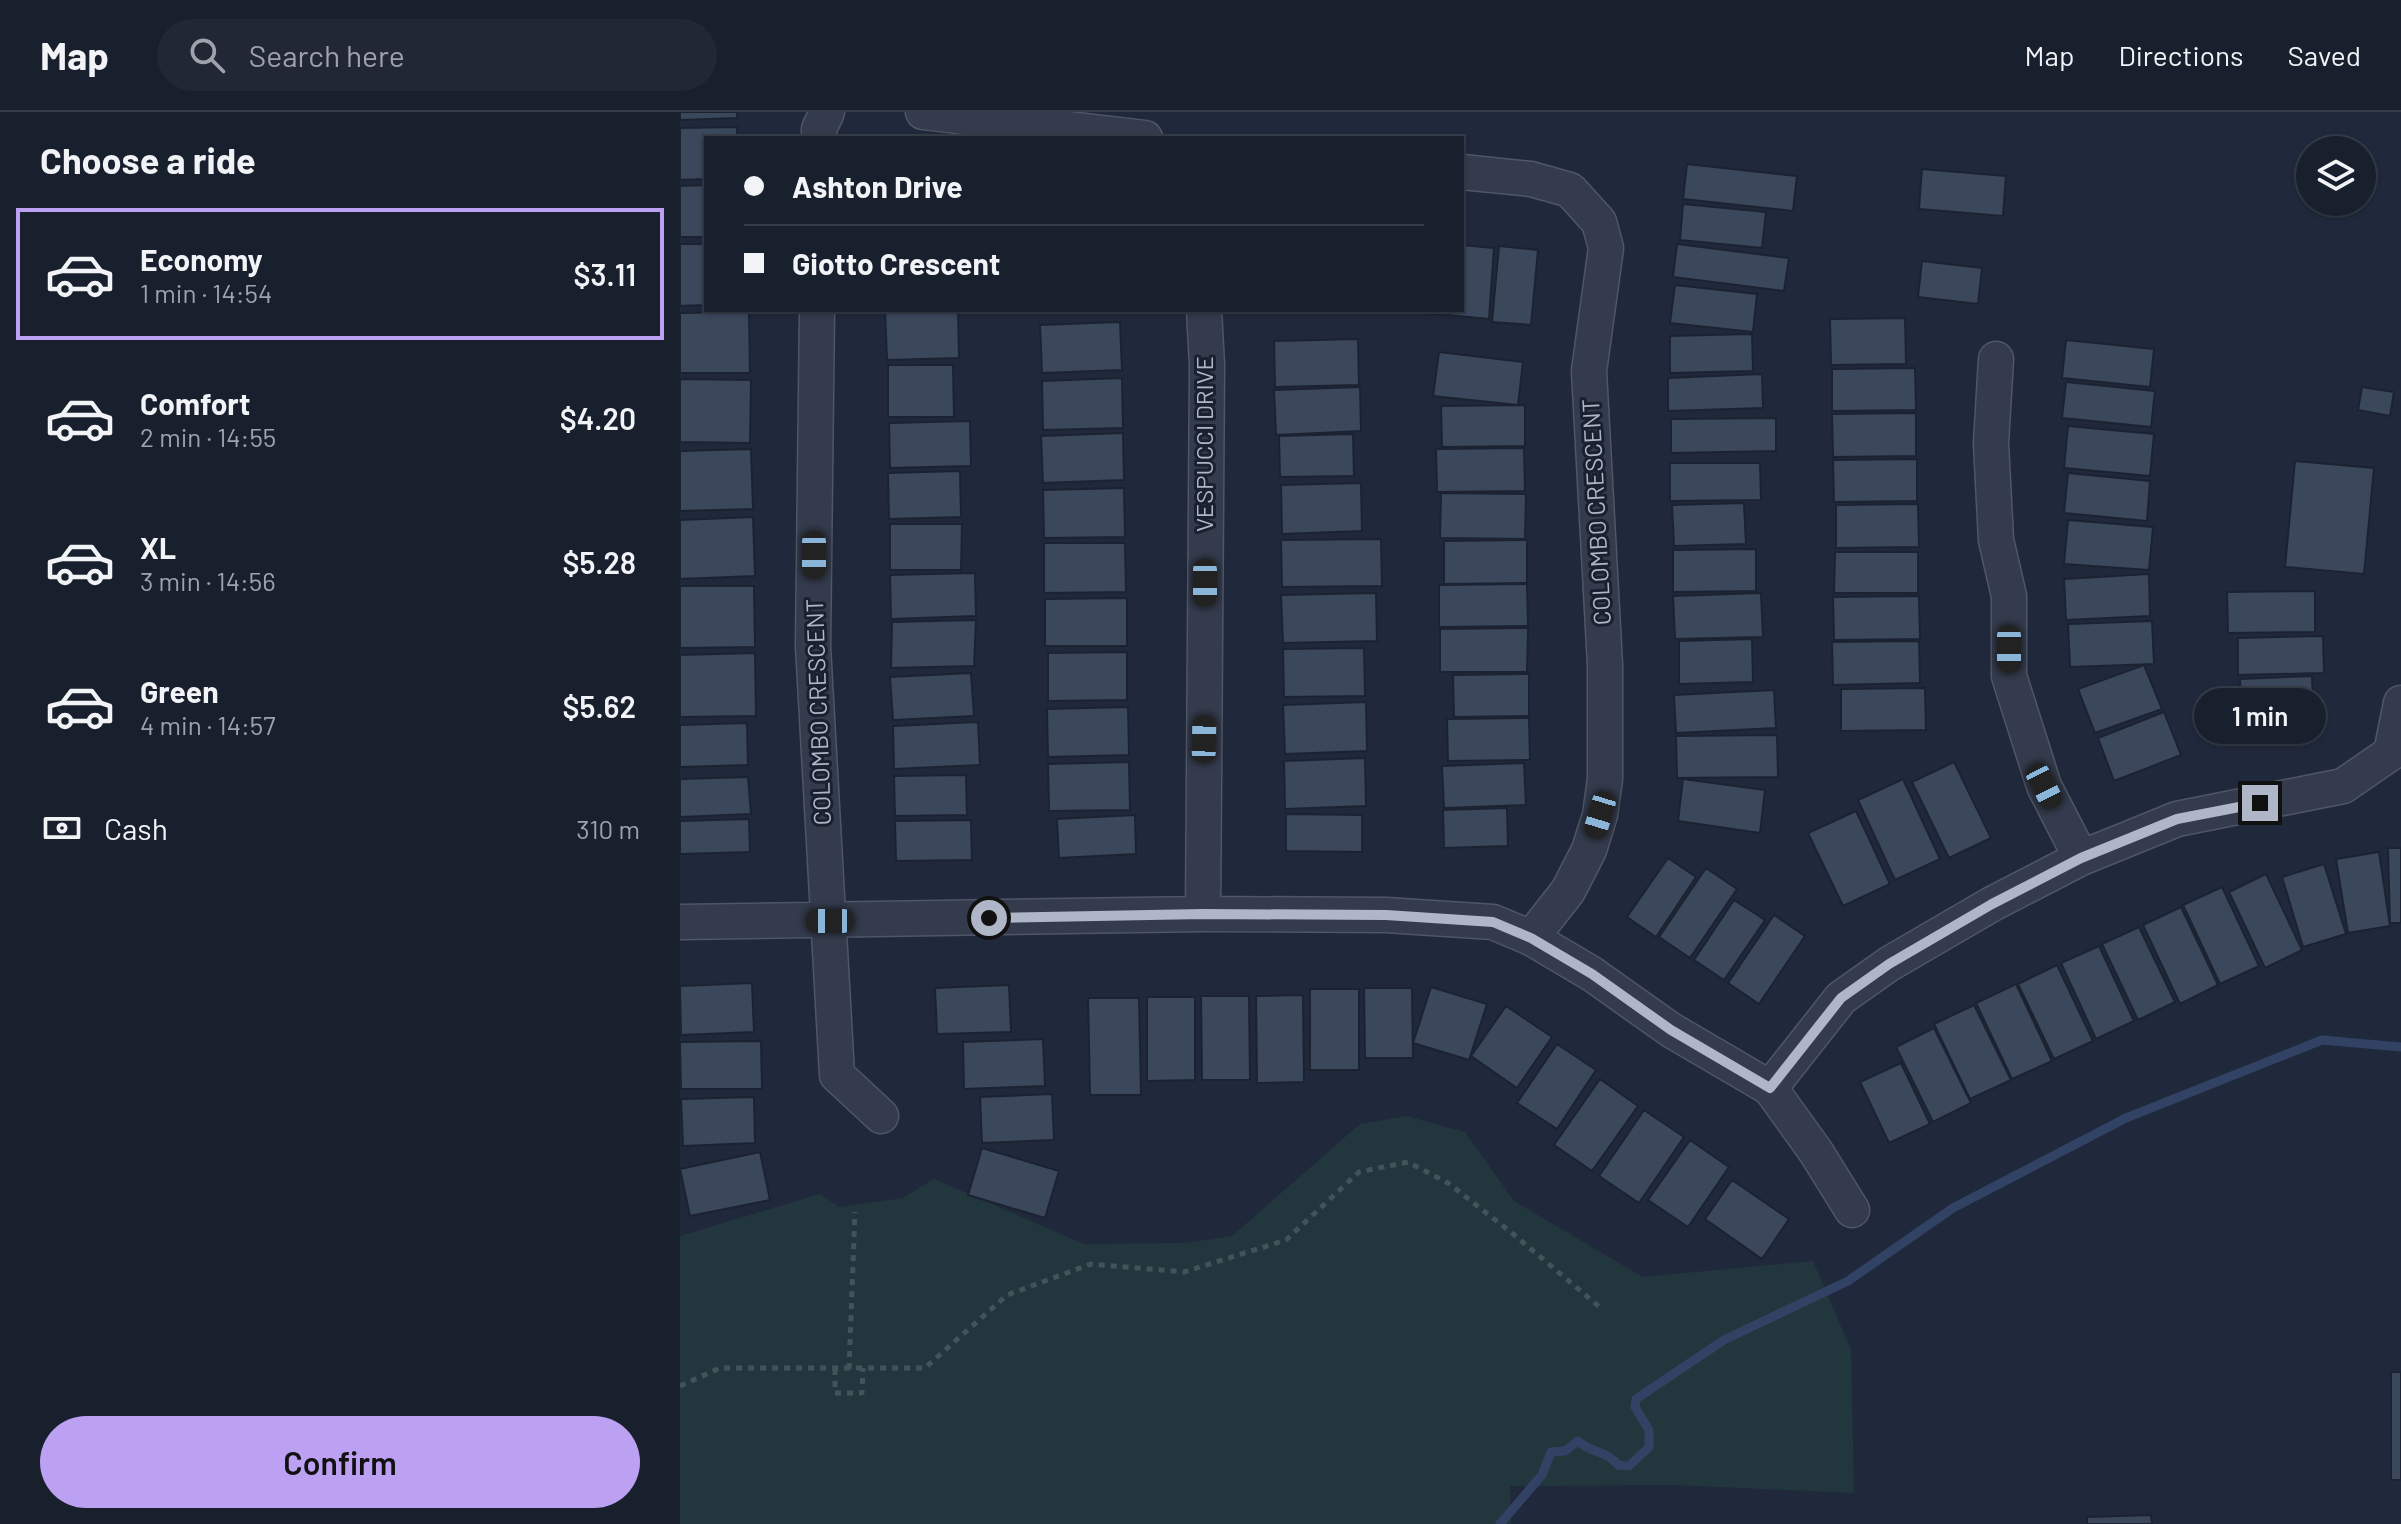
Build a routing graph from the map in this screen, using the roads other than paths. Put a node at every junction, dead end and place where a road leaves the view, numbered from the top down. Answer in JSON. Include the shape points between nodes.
{"nodes":[{"id":1,"x":827,"y":112,"type":"edge"},
{"id":2,"x":923,"y":112,"type":"edge"},
{"id":3,"x":819,"y":136,"type":"edge"},
{"id":4,"x":1128,"y":136,"type":"edge"},
{"id":5,"x":1464,"y":172,"type":"edge"},
{"id":6,"x":817,"y":312,"type":"edge"},
{"id":7,"x":1204,"y":312,"type":"edge"},
{"id":8,"x":1996,"y":359,"type":"dead end"},
{"id":9,"x":2401,"y":703,"type":"edge"},
{"id":10,"x":2081,"y":858,"type":"junction"},
{"id":11,"x":1203,"y":914,"type":"junction"},
{"id":12,"x":830,"y":921,"type":"junction"},
{"id":13,"x":680,"y":922,"type":"edge"},
{"id":14,"x":1531,"y":938,"type":"junction"},
{"id":15,"x":1770,"y":1088,"type":"junction"},
{"id":16,"x":881,"y":1116,"type":"dead end"},
{"id":17,"x":1852,"y":1210,"type":"dead end"}],
"edges":[{"from":1,"to":3,"type":"street"},
{"from":2,"to":4,"type":"street"},
{"from":5,"to":14,"type":"street","name":"COLOMBO CRESCENT","via":[[1531,179],[1570,190],[1599,222],[1606,248],[1589,371],[1605,665],[1605,779],[1589,850],[1568,891]]},
{"from":6,"to":12,"type":"street","name":"COLOMBO CRESCENT","via":[[813,646]]},
{"from":7,"to":11,"type":"street","name":"VESPUCCI DRIVE"},
{"from":8,"to":10,"type":"street","via":[[1991,443],[1996,540],[2009,596],[2009,676],[2044,786]]},
{"from":9,"to":10,"type":"street","via":[[2391,753],[2343,786],[2177,819]]},
{"from":10,"to":15,"type":"street","via":[[1889,964],[1841,998]]},
{"from":11,"to":12,"type":"street"},
{"from":11,"to":14,"type":"street","via":[[1386,915],[1493,922]]},
{"from":12,"to":13,"type":"street"},
{"from":12,"to":16,"type":"street","name":"COLOMBO CRESCENT","via":[[837,1075]]},
{"from":14,"to":15,"type":"street"},
{"from":15,"to":17,"type":"street"}]}
